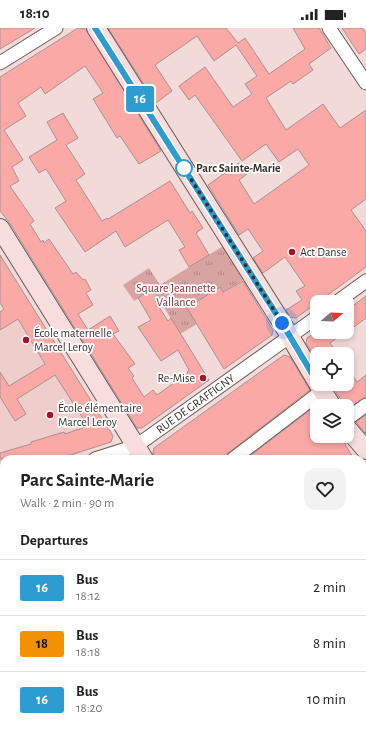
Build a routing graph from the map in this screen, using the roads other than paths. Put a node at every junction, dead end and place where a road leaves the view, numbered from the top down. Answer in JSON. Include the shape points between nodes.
{"nodes":[{"id":1,"x":56,"y":28,"type":"edge"},
{"id":2,"x":96,"y":28,"type":"edge"},
{"id":3,"x":329,"y":28,"type":"edge"},
{"id":4,"x":0,"y":63,"type":"edge"},
{"id":5,"x":366,"y":83,"type":"edge"},
{"id":6,"x":0,"y":228,"type":"edge"},
{"id":7,"x":366,"y":281,"type":"edge"},
{"id":8,"x":347,"y":295,"type":"edge"},
{"id":9,"x":310,"y":322,"type":"edge"},
{"id":10,"x":290,"y":337,"type":"junction"},
{"id":11,"x":310,"y":371,"type":"edge"},
{"id":12,"x":313,"y":391,"type":"edge"},
{"id":13,"x":366,"y":405,"type":"edge"},
{"id":14,"x":354,"y":414,"type":"edge"},
{"id":15,"x":354,"y":436,"type":"edge"},
{"id":16,"x":366,"y":450,"type":"edge"},
{"id":17,"x":140,"y":452,"type":"edge"},
{"id":18,"x":120,"y":455,"type":"edge"},
{"id":19,"x":238,"y":455,"type":"edge"}],
"edges":[{"from":1,"to":4,"type":"street"},
{"from":2,"to":10,"type":"street"},
{"from":3,"to":5,"type":"street"},
{"from":6,"to":17,"type":"street"},
{"from":7,"to":8,"type":"street"},
{"from":9,"to":10,"type":"street","name":"RUE DE GRAFFIGNY"},
{"from":10,"to":11,"type":"street"},
{"from":10,"to":17,"type":"street","name":"RUE DE GRAFFIGNY"},
{"from":12,"to":19,"type":"street"},
{"from":13,"to":14,"type":"street"},
{"from":15,"to":16,"type":"street"},
{"from":17,"to":18,"type":"street","name":"RUE DE GRAFFIGNY"}]}
